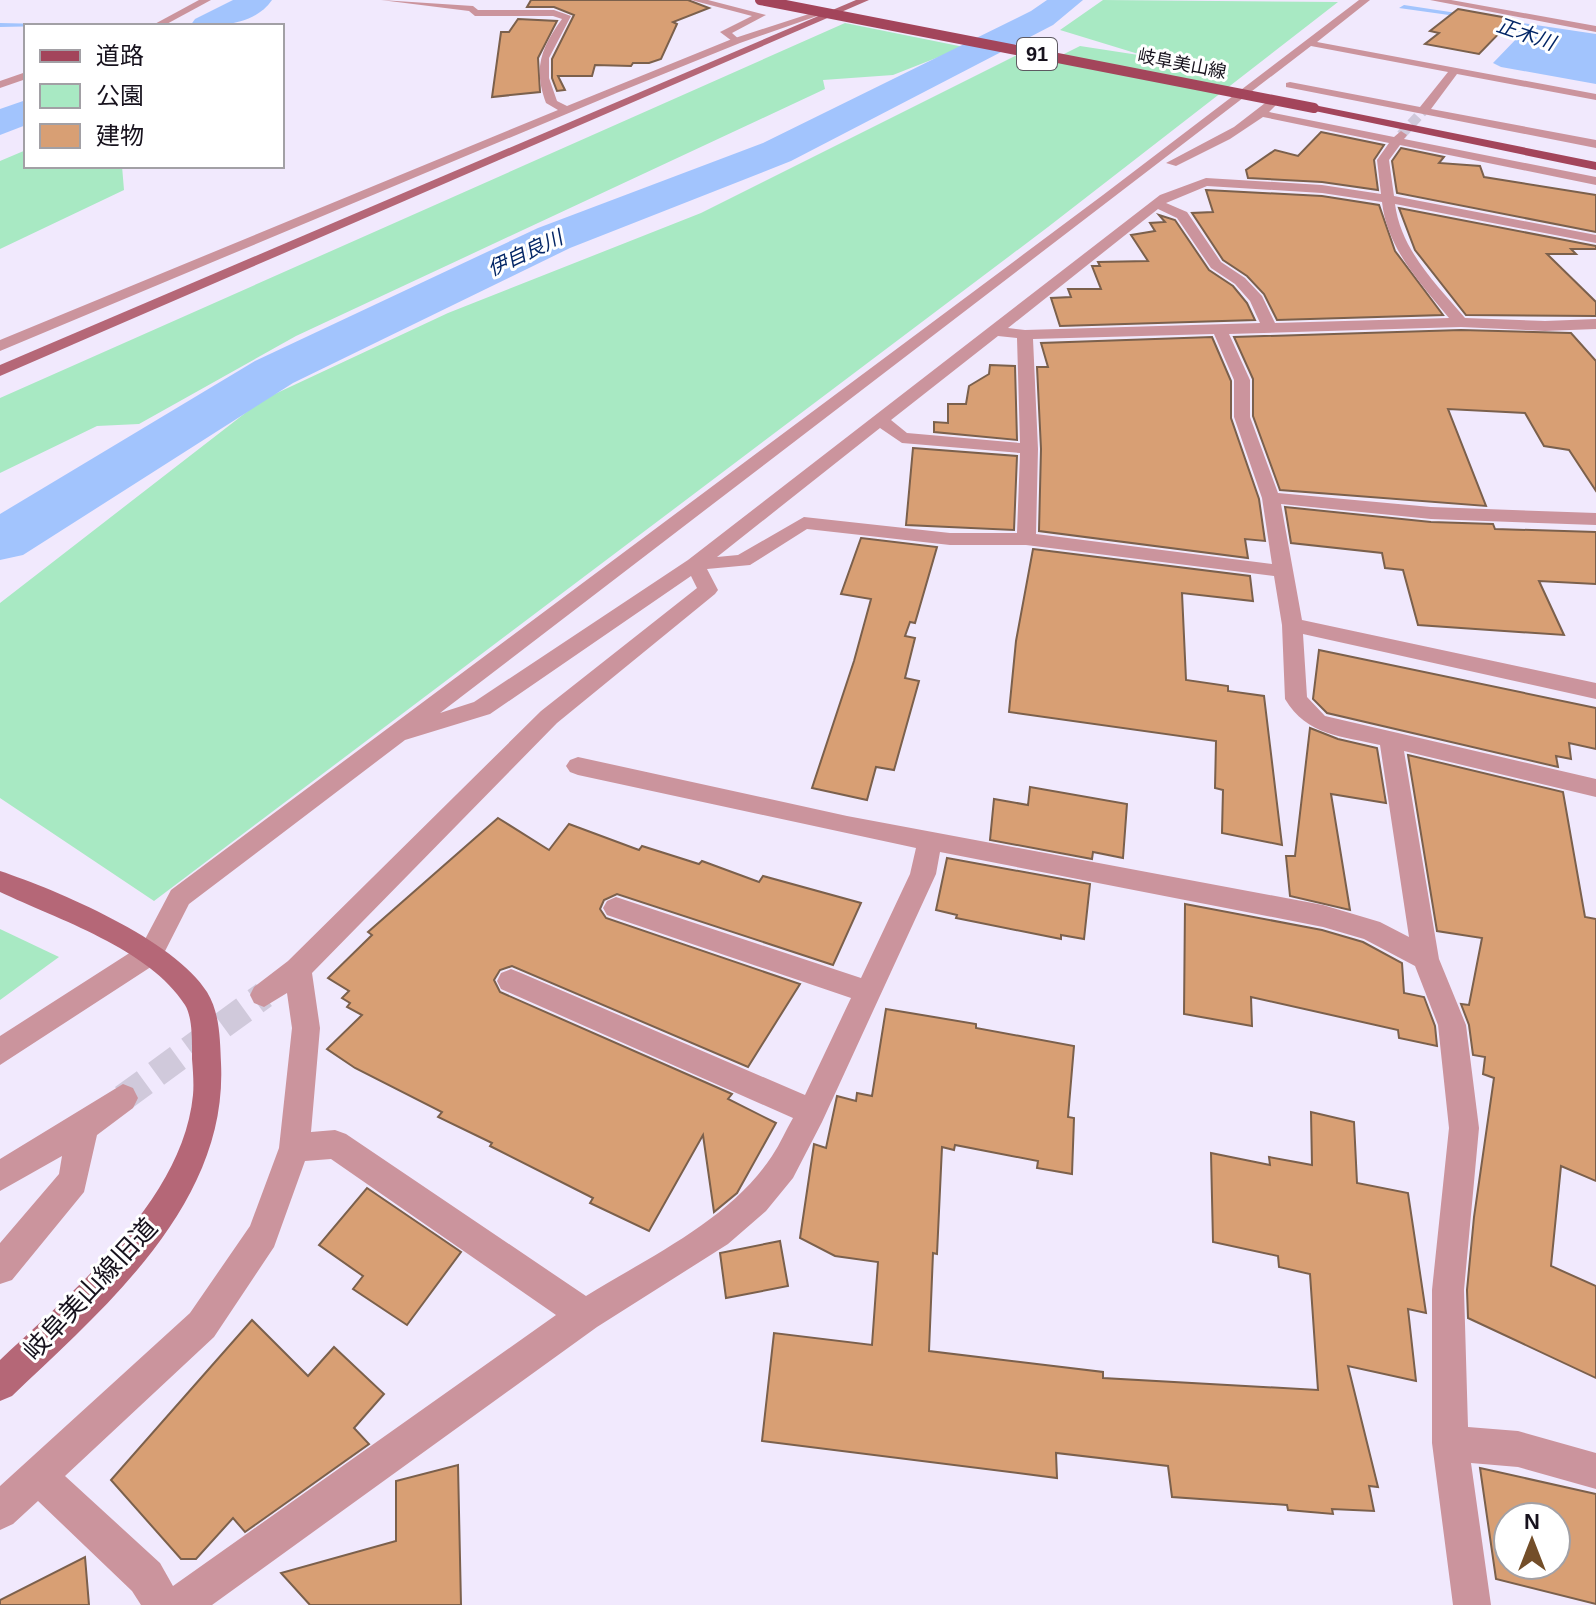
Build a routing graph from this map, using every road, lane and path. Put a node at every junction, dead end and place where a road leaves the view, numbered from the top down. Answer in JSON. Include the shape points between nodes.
{"nodes":[{"id":1,"x":206,"y":0,"type":"edge"},
{"id":2,"x":386,"y":0,"type":"edge"},
{"id":3,"x":696,"y":0,"type":"edge"},
{"id":4,"x":760,"y":0,"type":"edge"},
{"id":5,"x":805,"y":0,"type":"edge"},
{"id":6,"x":864,"y":0,"type":"edge"},
{"id":7,"x":1365,"y":0,"type":"edge"},
{"id":8,"x":1435,"y":0,"type":"edge"},
{"id":9,"x":1483,"y":4,"type":"edge"},
{"id":10,"x":815,"y":15,"type":"dead end"},
{"id":11,"x":160,"y":24,"type":"edge"},
{"id":12,"x":1596,"y":29,"type":"edge"},
{"id":13,"x":736,"y":41,"type":"junction"},
{"id":14,"x":1309,"y":43,"type":"junction"},
{"id":15,"x":1308,"y":63,"type":"dead end"},
{"id":16,"x":0,"y":70,"type":"edge"},
{"id":17,"x":1455,"y":70,"type":"junction"},
{"id":18,"x":24,"y":73,"type":"edge"},
{"id":19,"x":24,"y":74,"type":"edge"},
{"id":20,"x":1299,"y":74,"type":"dead end"},
{"id":21,"x":0,"y":85,"type":"edge"},
{"id":22,"x":1290,"y":85,"type":"junction"},
{"id":23,"x":1596,"y":97,"type":"edge"},
{"id":24,"x":1319,"y":105,"type":"junction"},
{"id":25,"x":567,"y":110,"type":"junction"},
{"id":26,"x":1424,"y":110,"type":"junction"},
{"id":27,"x":1263,"y":114,"type":"junction"},
{"id":28,"x":1398,"y":137,"type":"junction"},
{"id":29,"x":1596,"y":144,"type":"edge"},
{"id":30,"x":1596,"y":155,"type":"edge"},
{"id":31,"x":1596,"y":166,"type":"edge"},
{"id":32,"x":1139,"y":174,"type":"junction"},
{"id":33,"x":1596,"y":181,"type":"edge"},
{"id":34,"x":1389,"y":199,"type":"junction"},
{"id":35,"x":1157,"y":204,"type":"junction"},
{"id":36,"x":1596,"y":239,"type":"edge"},
{"id":37,"x":1461,"y":322,"type":"junction"},
{"id":38,"x":1593,"y":327,"type":"edge"},
{"id":39,"x":1270,"y":328,"type":"junction"},
{"id":40,"x":992,"y":330,"type":"junction"},
{"id":41,"x":1220,"y":330,"type":"junction"},
{"id":42,"x":1025,"y":335,"type":"junction"},
{"id":43,"x":0,"y":346,"type":"edge"},
{"id":44,"x":0,"y":371,"type":"edge"},
{"id":45,"x":880,"y":419,"type":"junction"},
{"id":46,"x":1029,"y":449,"type":"junction"},
{"id":47,"x":1271,"y":498,"type":"junction"},
{"id":48,"x":1596,"y":519,"type":"edge"},
{"id":49,"x":1026,"y":539,"type":"junction"},
{"id":50,"x":695,"y":564,"type":"junction"},
{"id":51,"x":1282,"y":571,"type":"junction"},
{"id":52,"x":1292,"y":625,"type":"junction"},
{"id":53,"x":1596,"y":691,"type":"edge"},
{"id":54,"x":386,"y":739,"type":"junction"},
{"id":55,"x":1391,"y":739,"type":"junction"},
{"id":56,"x":578,"y":766,"type":"dead end"},
{"id":57,"x":1596,"y":788,"type":"edge"},
{"id":58,"x":930,"y":839,"type":"junction"},
{"id":59,"x":0,"y":881,"type":"edge"},
{"id":60,"x":616,"y":908,"type":"dead end"},
{"id":61,"x":151,"y":953,"type":"junction"},
{"id":62,"x":1426,"y":959,"type":"junction"},
{"id":63,"x":298,"y":969,"type":"junction"},
{"id":64,"x":511,"y":981,"type":"dead end"},
{"id":65,"x":868,"y":992,"type":"junction"},
{"id":66,"x":264,"y":995,"type":"tunnel mouth"},
{"id":67,"x":0,"y":1052,"type":"edge"},
{"id":68,"x":123,"y":1098,"type":"tunnel mouth"},
{"id":69,"x":812,"y":1112,"type":"junction"},
{"id":70,"x":83,"y":1127,"type":"junction"},
{"id":71,"x":294,"y":1148,"type":"junction"},
{"id":72,"x":0,"y":1176,"type":"edge"},
{"id":73,"x":0,"y":1268,"type":"edge"},
{"id":74,"x":585,"y":1315,"type":"junction"},
{"id":75,"x":0,"y":1384,"type":"edge"},
{"id":76,"x":1450,"y":1443,"type":"junction"},
{"id":77,"x":1596,"y":1471,"type":"edge"},
{"id":78,"x":40,"y":1477,"type":"junction"},
{"id":79,"x":0,"y":1511,"type":"edge"},
{"id":80,"x":163,"y":1605,"type":"edge"},
{"id":81,"x":179,"y":1605,"type":"edge"},
{"id":82,"x":1472,"y":1605,"type":"edge"}],
"edges":[{"from":1,"to":11,"type":"street"},
{"from":2,"to":25,"type":"street","via":[[475,13],[554,13],[568,18],[547,47],[542,64],[552,103]]},
{"from":3,"to":13,"type":"street","via":[[761,15],[725,32]]},
{"from":4,"to":24,"type":"main road","name":"岐阜美山線","number":"91","bridge":true},
{"from":5,"to":24,"type":"main road","name":"岐阜美山線","number":"91"},
{"from":6,"to":44,"type":"street"},
{"from":7,"to":14,"type":"street"},
{"from":8,"to":9,"type":"street"},
{"from":9,"to":12,"type":"street"},
{"from":10,"to":13,"type":"street"},
{"from":13,"to":25,"type":"street"},
{"from":14,"to":15,"type":"street","via":[[1317,52]]},
{"from":14,"to":17,"type":"street"},
{"from":14,"to":32,"type":"street"},
{"from":16,"to":18,"type":"street"},
{"from":17,"to":23,"type":"street"},
{"from":17,"to":26,"type":"street"},
{"from":19,"to":21,"type":"street"},
{"from":20,"to":22,"type":"street"},
{"from":22,"to":26,"type":"street"},
{"from":22,"to":27,"type":"street"},
{"from":24,"to":30,"type":"main road","name":"岐阜美山線","number":"91"},
{"from":24,"to":31,"type":"main road","name":"岐阜美山線","number":"91"},
{"from":25,"to":43,"type":"street"},
{"from":26,"to":29,"type":"street"},
{"from":27,"to":28,"type":"street"},
{"from":27,"to":32,"type":"street","via":[[1170,164]]},
{"from":28,"to":33,"type":"street"},
{"from":28,"to":34,"type":"street","via":[[1383,160]]},
{"from":32,"to":54,"type":"street"},
{"from":34,"to":35,"type":"street","via":[[1206,182]]},
{"from":34,"to":36,"type":"street"},
{"from":34,"to":37,"type":"street","via":[[1391,225],[1418,272]]},
{"from":35,"to":39,"type":"street","via":[[1182,215],[1216,265],[1257,299]]},
{"from":35,"to":40,"type":"street"},
{"from":37,"to":38,"type":"street"},
{"from":37,"to":39,"type":"street"},
{"from":39,"to":41,"type":"street"},
{"from":40,"to":42,"type":"street"},
{"from":40,"to":45,"type":"street"},
{"from":41,"to":42,"type":"street"},
{"from":41,"to":47,"type":"street","via":[[1242,380],[1242,417]]},
{"from":42,"to":46,"type":"street"},
{"from":45,"to":46,"type":"street","via":[[902,438]]},
{"from":45,"to":50,"type":"street"},
{"from":46,"to":49,"type":"street"},
{"from":47,"to":48,"type":"street","via":[[1431,513]]},
{"from":47,"to":51,"type":"street"},
{"from":49,"to":50,"type":"street","via":[[950,539],[804,523],[743,561]]},
{"from":49,"to":51,"type":"street"},
{"from":50,"to":54,"type":"street","via":[[482,708]]},
{"from":50,"to":63,"type":"street","via":[[708,590],[549,717]]},
{"from":51,"to":52,"type":"street"},
{"from":52,"to":53,"type":"street"},
{"from":52,"to":55,"type":"street","via":[[1296,699],[1318,722]]},
{"from":54,"to":61,"type":"street","via":[[180,897]]},
{"from":55,"to":57,"type":"street"},
{"from":55,"to":62,"type":"street"},
{"from":56,"to":58,"type":"street"},
{"from":58,"to":62,"type":"street","via":[[1323,916],[1371,930]]},
{"from":58,"to":65,"type":"street","via":[[923,874]]},
{"from":59,"to":61,"type":"street","name":"岐阜美山線旧道"},
{"from":60,"to":65,"type":"street"},
{"from":61,"to":67,"type":"street"},
{"from":61,"to":75,"type":"street","name":"岐阜美山線旧道","via":[[198,1001],[212,1075],[199,1141],[163,1211],[95,1292]]},
{"from":62,"to":76,"type":"street","via":[[1452,1025],[1464,1128],[1448,1290]]},
{"from":63,"to":66,"type":"street"},
{"from":63,"to":71,"type":"street","via":[[306,1028]]},
{"from":64,"to":69,"type":"street"},
{"from":65,"to":69,"type":"street"},
{"from":68,"to":70,"type":"street"},
{"from":69,"to":74,"type":"street","via":[[782,1168],[755,1200],[717,1233]]},
{"from":70,"to":72,"type":"street"},
{"from":70,"to":73,"type":"street","via":[[73,1181]]},
{"from":71,"to":74,"type":"street","via":[[335,1144]]},
{"from":71,"to":78,"type":"street","via":[[263,1236],[202,1325]]},
{"from":74,"to":81,"type":"street"},
{"from":76,"to":77,"type":"street","via":[[1518,1449]]},
{"from":76,"to":82,"type":"street"},
{"from":78,"to":79,"type":"street"},
{"from":78,"to":80,"type":"street","via":[[146,1577]]}]}
